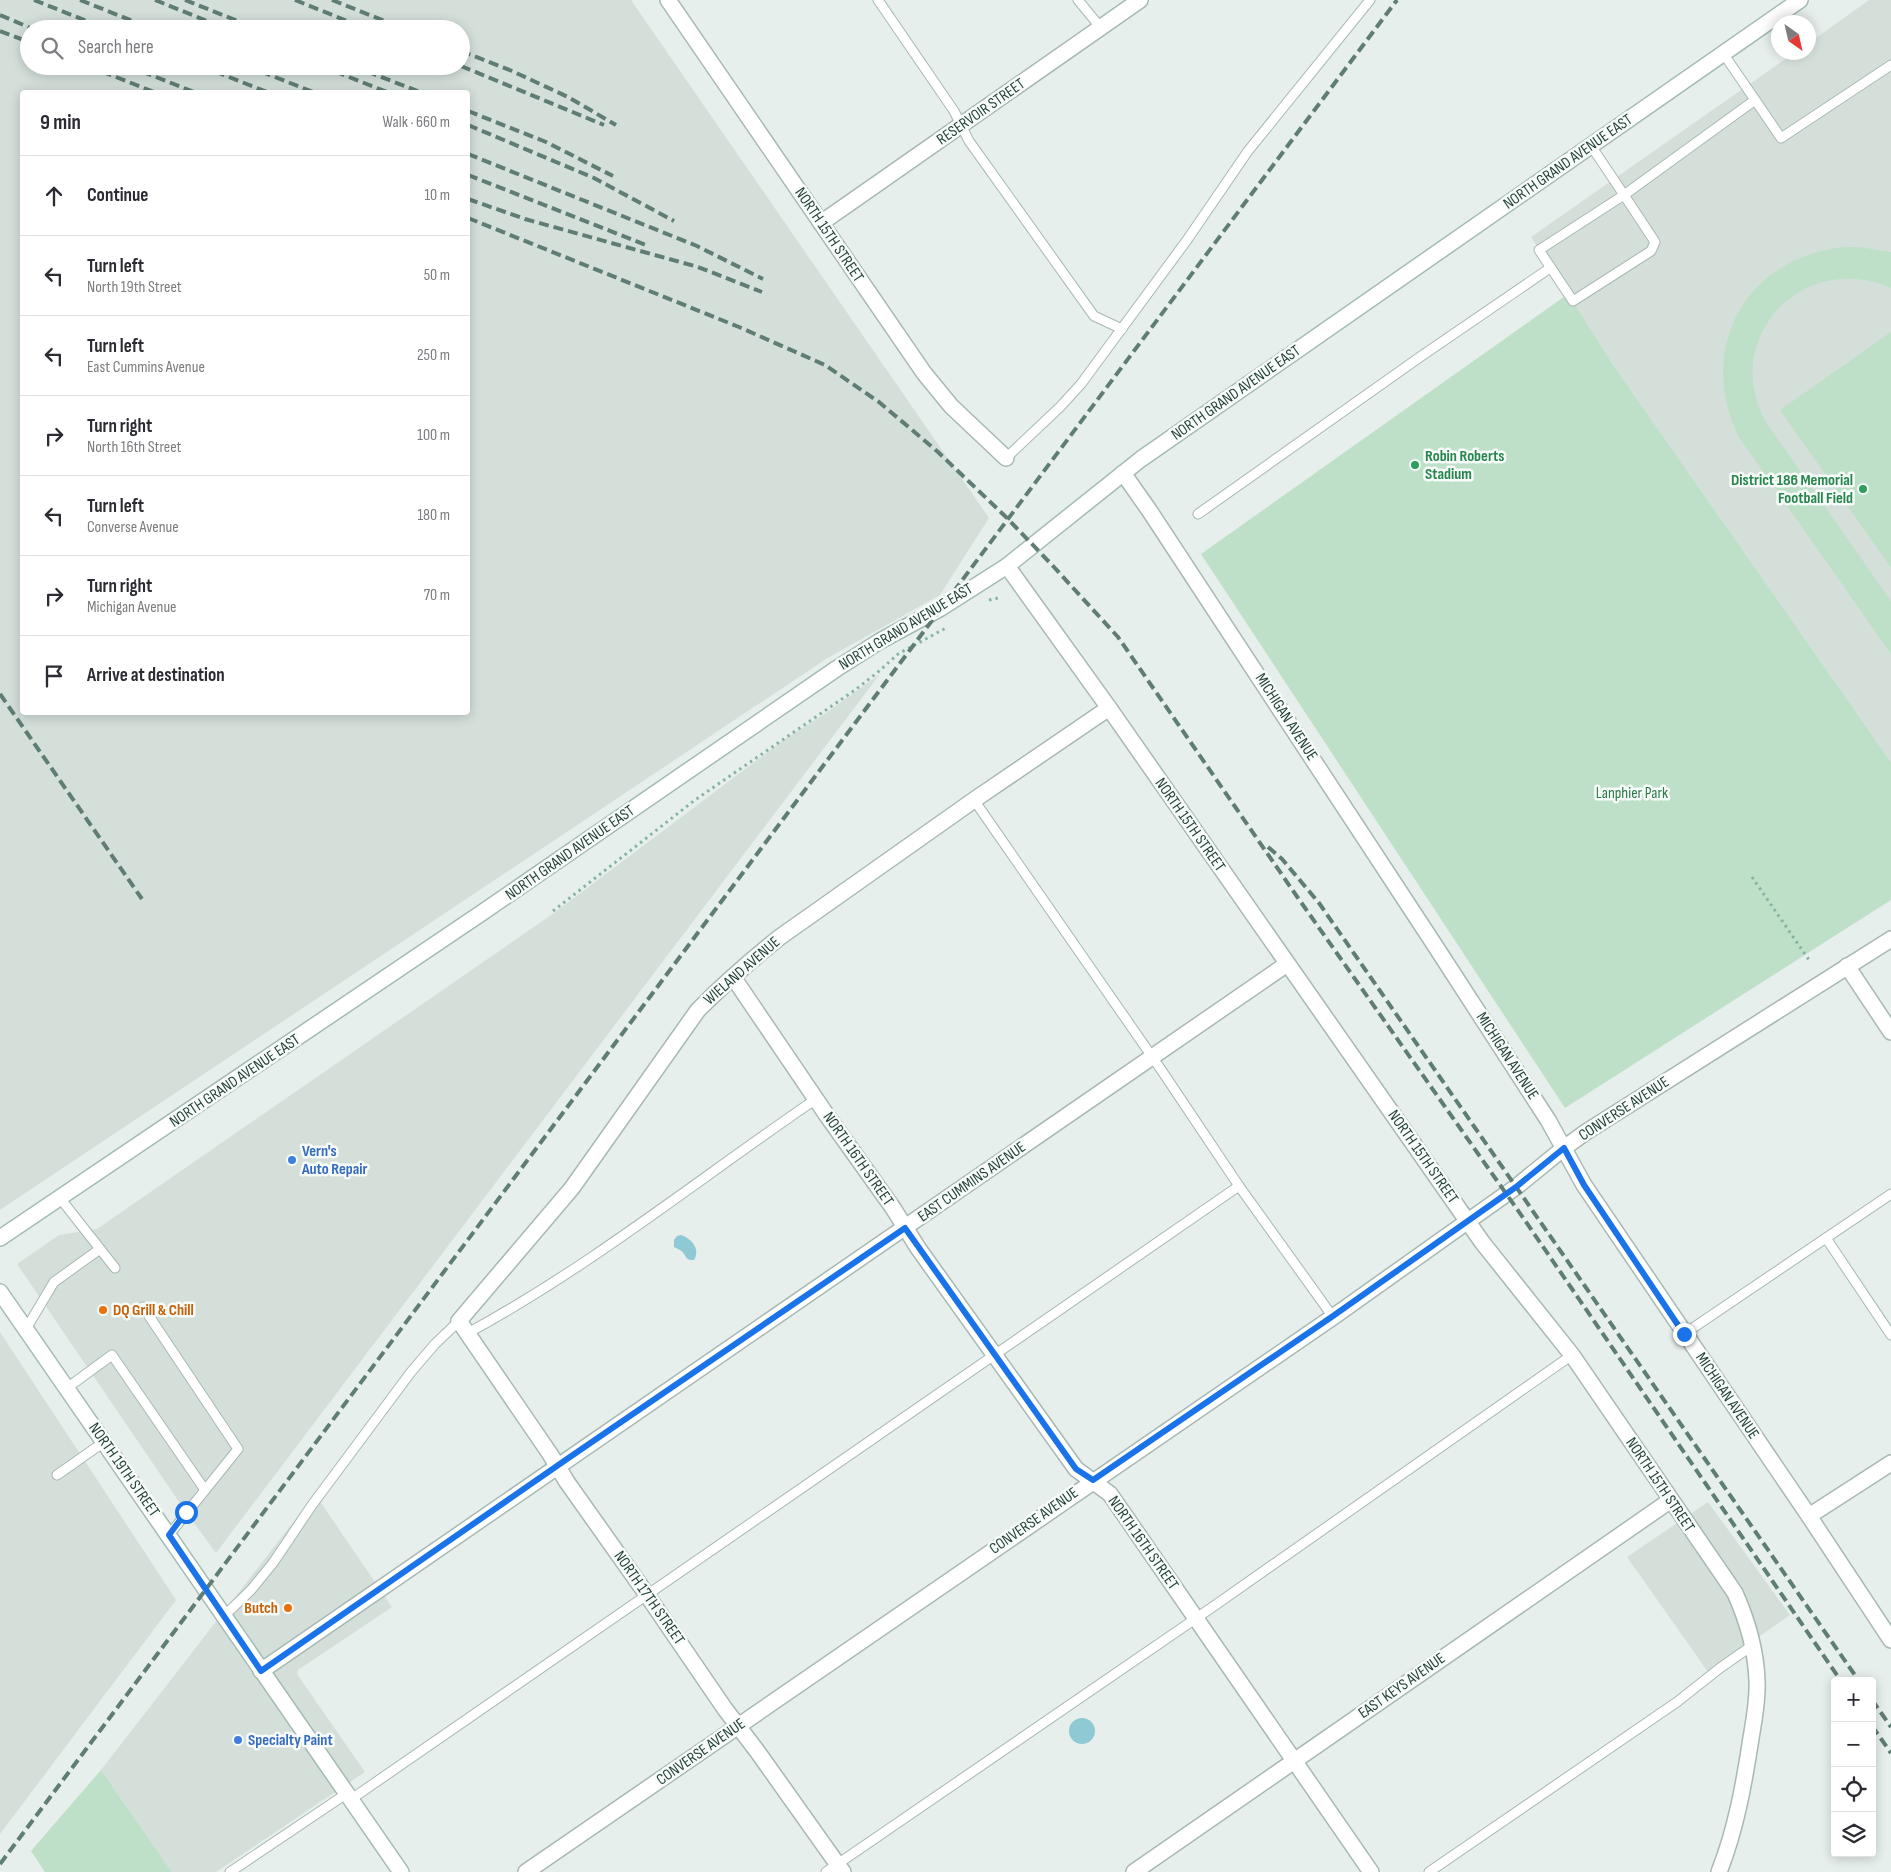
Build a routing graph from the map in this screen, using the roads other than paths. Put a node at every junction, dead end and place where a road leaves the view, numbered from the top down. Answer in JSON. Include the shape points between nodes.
{"nodes":[{"id":1,"x":668,"y":0,"type":"edge"},
{"id":2,"x":878,"y":0,"type":"edge"},
{"id":3,"x":1078,"y":0,"type":"edge"},
{"id":4,"x":1140,"y":0,"type":"edge"},
{"id":5,"x":1370,"y":0,"type":"edge"},
{"id":6,"x":1800,"y":0,"type":"edge"},
{"id":7,"x":1101,"y":28,"type":"junction"},
{"id":8,"x":1723,"y":53,"type":"junction"},
{"id":9,"x":1891,"y":65,"type":"edge"},
{"id":10,"x":1755,"y":100,"type":"junction"},
{"id":11,"x":961,"y":126,"type":"junction"},
{"id":12,"x":1591,"y":146,"type":"junction"},
{"id":13,"x":1624,"y":195,"type":"junction"},
{"id":14,"x":821,"y":223,"type":"junction"},
{"id":15,"x":1550,"y":268,"type":"junction"},
{"id":16,"x":1122,"y":329,"type":"junction"},
{"id":17,"x":1006,"y":458,"type":"joint"},
{"id":18,"x":1122,"y":473,"type":"junction"},
{"id":19,"x":1198,"y":514,"type":"dead end"},
{"id":20,"x":1007,"y":566,"type":"junction"},
{"id":21,"x":1109,"y":708,"type":"junction"},
{"id":22,"x":974,"y":800,"type":"junction"},
{"id":23,"x":1891,"y":939,"type":"edge"},
{"id":24,"x":1286,"y":964,"type":"junction"},
{"id":25,"x":1847,"y":966,"type":"junction"},
{"id":26,"x":734,"y":977,"type":"junction"},
{"id":27,"x":1891,"y":1032,"type":"edge"},
{"id":28,"x":1152,"y":1057,"type":"junction"},
{"id":29,"x":816,"y":1099,"type":"junction"},
{"id":30,"x":1564,"y":1148,"type":"junction"},
{"id":31,"x":1239,"y":1186,"type":"junction"},
{"id":32,"x":1891,"y":1194,"type":"edge"},
{"id":33,"x":60,"y":1198,"type":"junction"},
{"id":34,"x":1468,"y":1220,"type":"junction"},
{"id":35,"x":905,"y":1228,"type":"junction"},
{"id":36,"x":0,"y":1238,"type":"edge"},
{"id":37,"x":1826,"y":1238,"type":"junction"},
{"id":38,"x":100,"y":1249,"type":"junction"},
{"id":39,"x":116,"y":1268,"type":"dead end"},
{"id":40,"x":0,"y":1292,"type":"edge"},
{"id":41,"x":142,"y":1307,"type":"dead end"},
{"id":42,"x":1333,"y":1316,"type":"junction"},
{"id":43,"x":462,"y":1327,"type":"junction"},
{"id":44,"x":26,"y":1329,"type":"junction"},
{"id":45,"x":1684,"y":1334,"type":"junction"},
{"id":46,"x":1891,"y":1335,"type":"edge"},
{"id":47,"x":996,"y":1355,"type":"junction"},
{"id":48,"x":1572,"y":1355,"type":"junction"},
{"id":49,"x":67,"y":1388,"type":"junction"},
{"id":50,"x":104,"y":1442,"type":"junction"},
{"id":51,"x":1891,"y":1463,"type":"edge"},
{"id":52,"x":557,"y":1466,"type":"junction"},
{"id":53,"x":57,"y":1475,"type":"dead end"},
{"id":54,"x":1093,"y":1480,"type":"junction"},
{"id":55,"x":205,"y":1490,"type":"junction"},
{"id":56,"x":1671,"y":1500,"type":"junction"},
{"id":57,"x":1809,"y":1516,"type":"junction"},
{"id":58,"x":169,"y":1535,"type":"junction"},
{"id":59,"x":647,"y":1595,"type":"junction"},
{"id":60,"x":224,"y":1616,"type":"junction"},
{"id":61,"x":1196,"y":1618,"type":"junction"},
{"id":62,"x":1891,"y":1640,"type":"edge"},
{"id":63,"x":1753,"y":1645,"type":"junction"},
{"id":64,"x":261,"y":1671,"type":"junction"},
{"id":65,"x":738,"y":1726,"type":"junction"},
{"id":66,"x":1294,"y":1761,"type":"junction"},
{"id":67,"x":348,"y":1797,"type":"junction"},
{"id":68,"x":835,"y":1869,"type":"edge"},
{"id":69,"x":230,"y":1872,"type":"edge"},
{"id":70,"x":400,"y":1872,"type":"edge"},
{"id":71,"x":526,"y":1872,"type":"edge"},
{"id":72,"x":1134,"y":1872,"type":"edge"},
{"id":73,"x":1371,"y":1872,"type":"edge"},
{"id":74,"x":1429,"y":1872,"type":"edge"},
{"id":75,"x":1719,"y":1872,"type":"edge"}],
"edges":[{"from":1,"to":14,"type":"street","name":"NORTH 15TH STREET"},
{"from":2,"to":11,"type":"lane"},
{"from":3,"to":7,"type":"lane"},
{"from":4,"to":7,"type":"street","name":"RESERVOIR STREET"},
{"from":5,"to":16,"type":"lane","via":[[1248,151]]},
{"from":6,"to":8,"type":"street","name":"NORTH GRAND AVENUE EAST"},
{"from":7,"to":11,"type":"street","name":"RESERVOIR STREET"},
{"from":8,"to":10,"type":"lane"},
{"from":8,"to":12,"type":"street","name":"NORTH GRAND AVENUE EAST"},
{"from":9,"to":10,"type":"lane","via":[[1782,138]]},
{"from":10,"to":13,"type":"lane"},
{"from":11,"to":14,"type":"street","name":"RESERVOIR STREET"},
{"from":11,"to":16,"type":"lane","via":[[1094,316]]},
{"from":12,"to":13,"type":"lane"},
{"from":12,"to":18,"type":"street","name":"NORTH GRAND AVENUE EAST"},
{"from":13,"to":15,"type":"lane","via":[[1538,250]]},
{"from":13,"to":15,"type":"lane","via":[[1655,242],[1651,251],[1573,301]]},
{"from":14,"to":17,"type":"street","name":"NORTH 15TH STREET","via":[[924,374],[951,406]]},
{"from":15,"to":19,"type":"lane"},
{"from":16,"to":17,"type":"lane","via":[[1081,384]]},
{"from":18,"to":20,"type":"street","name":"NORTH GRAND AVENUE EAST"},
{"from":18,"to":30,"type":"street","name":"MICHIGAN AVENUE","via":[[1150,510]]},
{"from":20,"to":21,"type":"street","name":"NORTH 15TH STREET"},
{"from":20,"to":33,"type":"street","name":"NORTH GRAND AVENUE EAST","via":[[836,669]]},
{"from":21,"to":22,"type":"street","name":"WIELAND AVENUE"},
{"from":21,"to":24,"type":"street","name":"NORTH 15TH STREET"},
{"from":22,"to":26,"type":"street","name":"WIELAND AVENUE","via":[[780,937]]},
{"from":22,"to":28,"type":"lane"},
{"from":23,"to":25,"type":"street","name":"CONVERSE AVENUE"},
{"from":24,"to":28,"type":"street","name":"EAST CUMMINS AVENUE"},
{"from":24,"to":34,"type":"street","name":"NORTH 15TH STREET"},
{"from":25,"to":27,"type":"street"},
{"from":25,"to":30,"type":"street","name":"CONVERSE AVENUE"},
{"from":26,"to":29,"type":"street","name":"NORTH 16TH STREET"},
{"from":26,"to":43,"type":"street","name":"WIELAND AVENUE","via":[[698,1010],[572,1188]]},
{"from":28,"to":31,"type":"lane"},
{"from":28,"to":35,"type":"street","name":"EAST CUMMINS AVENUE"},
{"from":29,"to":35,"type":"street","name":"NORTH 16TH STREET"},
{"from":29,"to":43,"type":"lane","via":[[610,1245],[514,1308]]},
{"from":30,"to":34,"type":"street","name":"CONVERSE AVENUE"},
{"from":30,"to":45,"type":"street","name":"MICHIGAN AVENUE","via":[[1584,1185]]},
{"from":31,"to":42,"type":"lane"},
{"from":31,"to":47,"type":"lane"},
{"from":32,"to":37,"type":"lane"},
{"from":33,"to":36,"type":"street","name":"NORTH GRAND AVENUE EAST"},
{"from":33,"to":38,"type":"lane"},
{"from":34,"to":42,"type":"street","name":"CONVERSE AVENUE"},
{"from":34,"to":48,"type":"street","name":"NORTH 15TH STREET"},
{"from":35,"to":47,"type":"street","name":"NORTH 16TH STREET"},
{"from":35,"to":52,"type":"street","name":"EAST CUMMINS AVENUE"},
{"from":37,"to":45,"type":"lane"},
{"from":37,"to":46,"type":"lane"},
{"from":38,"to":39,"type":"lane"},
{"from":38,"to":44,"type":"lane","via":[[54,1282]]},
{"from":40,"to":44,"type":"street","name":"NORTH 19TH STREET"},
{"from":41,"to":55,"type":"lane","via":[[238,1449]]},
{"from":42,"to":54,"type":"street","name":"CONVERSE AVENUE"},
{"from":43,"to":52,"type":"street","name":"NORTH 17TH STREET"},
{"from":43,"to":60,"type":"lane","via":[[435,1344],[411,1372],[273,1563]]},
{"from":44,"to":49,"type":"street","name":"NORTH 19TH STREET"},
{"from":45,"to":57,"type":"street","name":"MICHIGAN AVENUE"},
{"from":47,"to":54,"type":"street","name":"NORTH 16TH STREET","via":[[1076,1469]]},
{"from":47,"to":59,"type":"lane"},
{"from":48,"to":56,"type":"street","name":"NORTH 15TH STREET"},
{"from":48,"to":61,"type":"lane"},
{"from":49,"to":50,"type":"street","name":"NORTH 19TH STREET"},
{"from":49,"to":55,"type":"lane","via":[[112,1355]]},
{"from":50,"to":53,"type":"lane"},
{"from":50,"to":58,"type":"street","name":"NORTH 19TH STREET"},
{"from":51,"to":57,"type":"street"},
{"from":52,"to":59,"type":"street","name":"NORTH 17TH STREET"},
{"from":52,"to":64,"type":"street","name":"EAST CUMMINS AVENUE"},
{"from":54,"to":61,"type":"street","name":"NORTH 16TH STREET","via":[[1110,1494]]},
{"from":54,"to":65,"type":"street","name":"CONVERSE AVENUE"},
{"from":55,"to":58,"type":"lane"},
{"from":56,"to":63,"type":"street","name":"NORTH 15TH STREET","via":[[1735,1593]]},
{"from":56,"to":66,"type":"street","name":"EAST KEYS AVENUE"},
{"from":57,"to":62,"type":"street","name":"MICHIGAN AVENUE"},
{"from":58,"to":60,"type":"street","name":"NORTH 19TH STREET"},
{"from":59,"to":65,"type":"street","name":"NORTH 17TH STREET"},
{"from":59,"to":67,"type":"lane"},
{"from":60,"to":64,"type":"street","name":"NORTH 19TH STREET"},
{"from":61,"to":66,"type":"street","name":"NORTH 16TH STREET"},
{"from":61,"to":68,"type":"lane"},
{"from":63,"to":74,"type":"lane","via":[[1677,1702]]},
{"from":63,"to":75,"type":"street","name":"NORTH 15TH STREET","via":[[1758,1683],[1745,1775],[1734,1833]]},
{"from":64,"to":67,"type":"street","name":"NORTH 19TH STREET"},
{"from":65,"to":68,"type":"street","name":"NORTH 17TH STREET"},
{"from":65,"to":71,"type":"street","name":"CONVERSE AVENUE"},
{"from":66,"to":72,"type":"street","name":"EAST KEYS AVENUE"},
{"from":66,"to":73,"type":"street","name":"NORTH 16TH STREET"},
{"from":67,"to":69,"type":"lane"},
{"from":67,"to":70,"type":"street","name":"NORTH 19TH STREET"}]}
